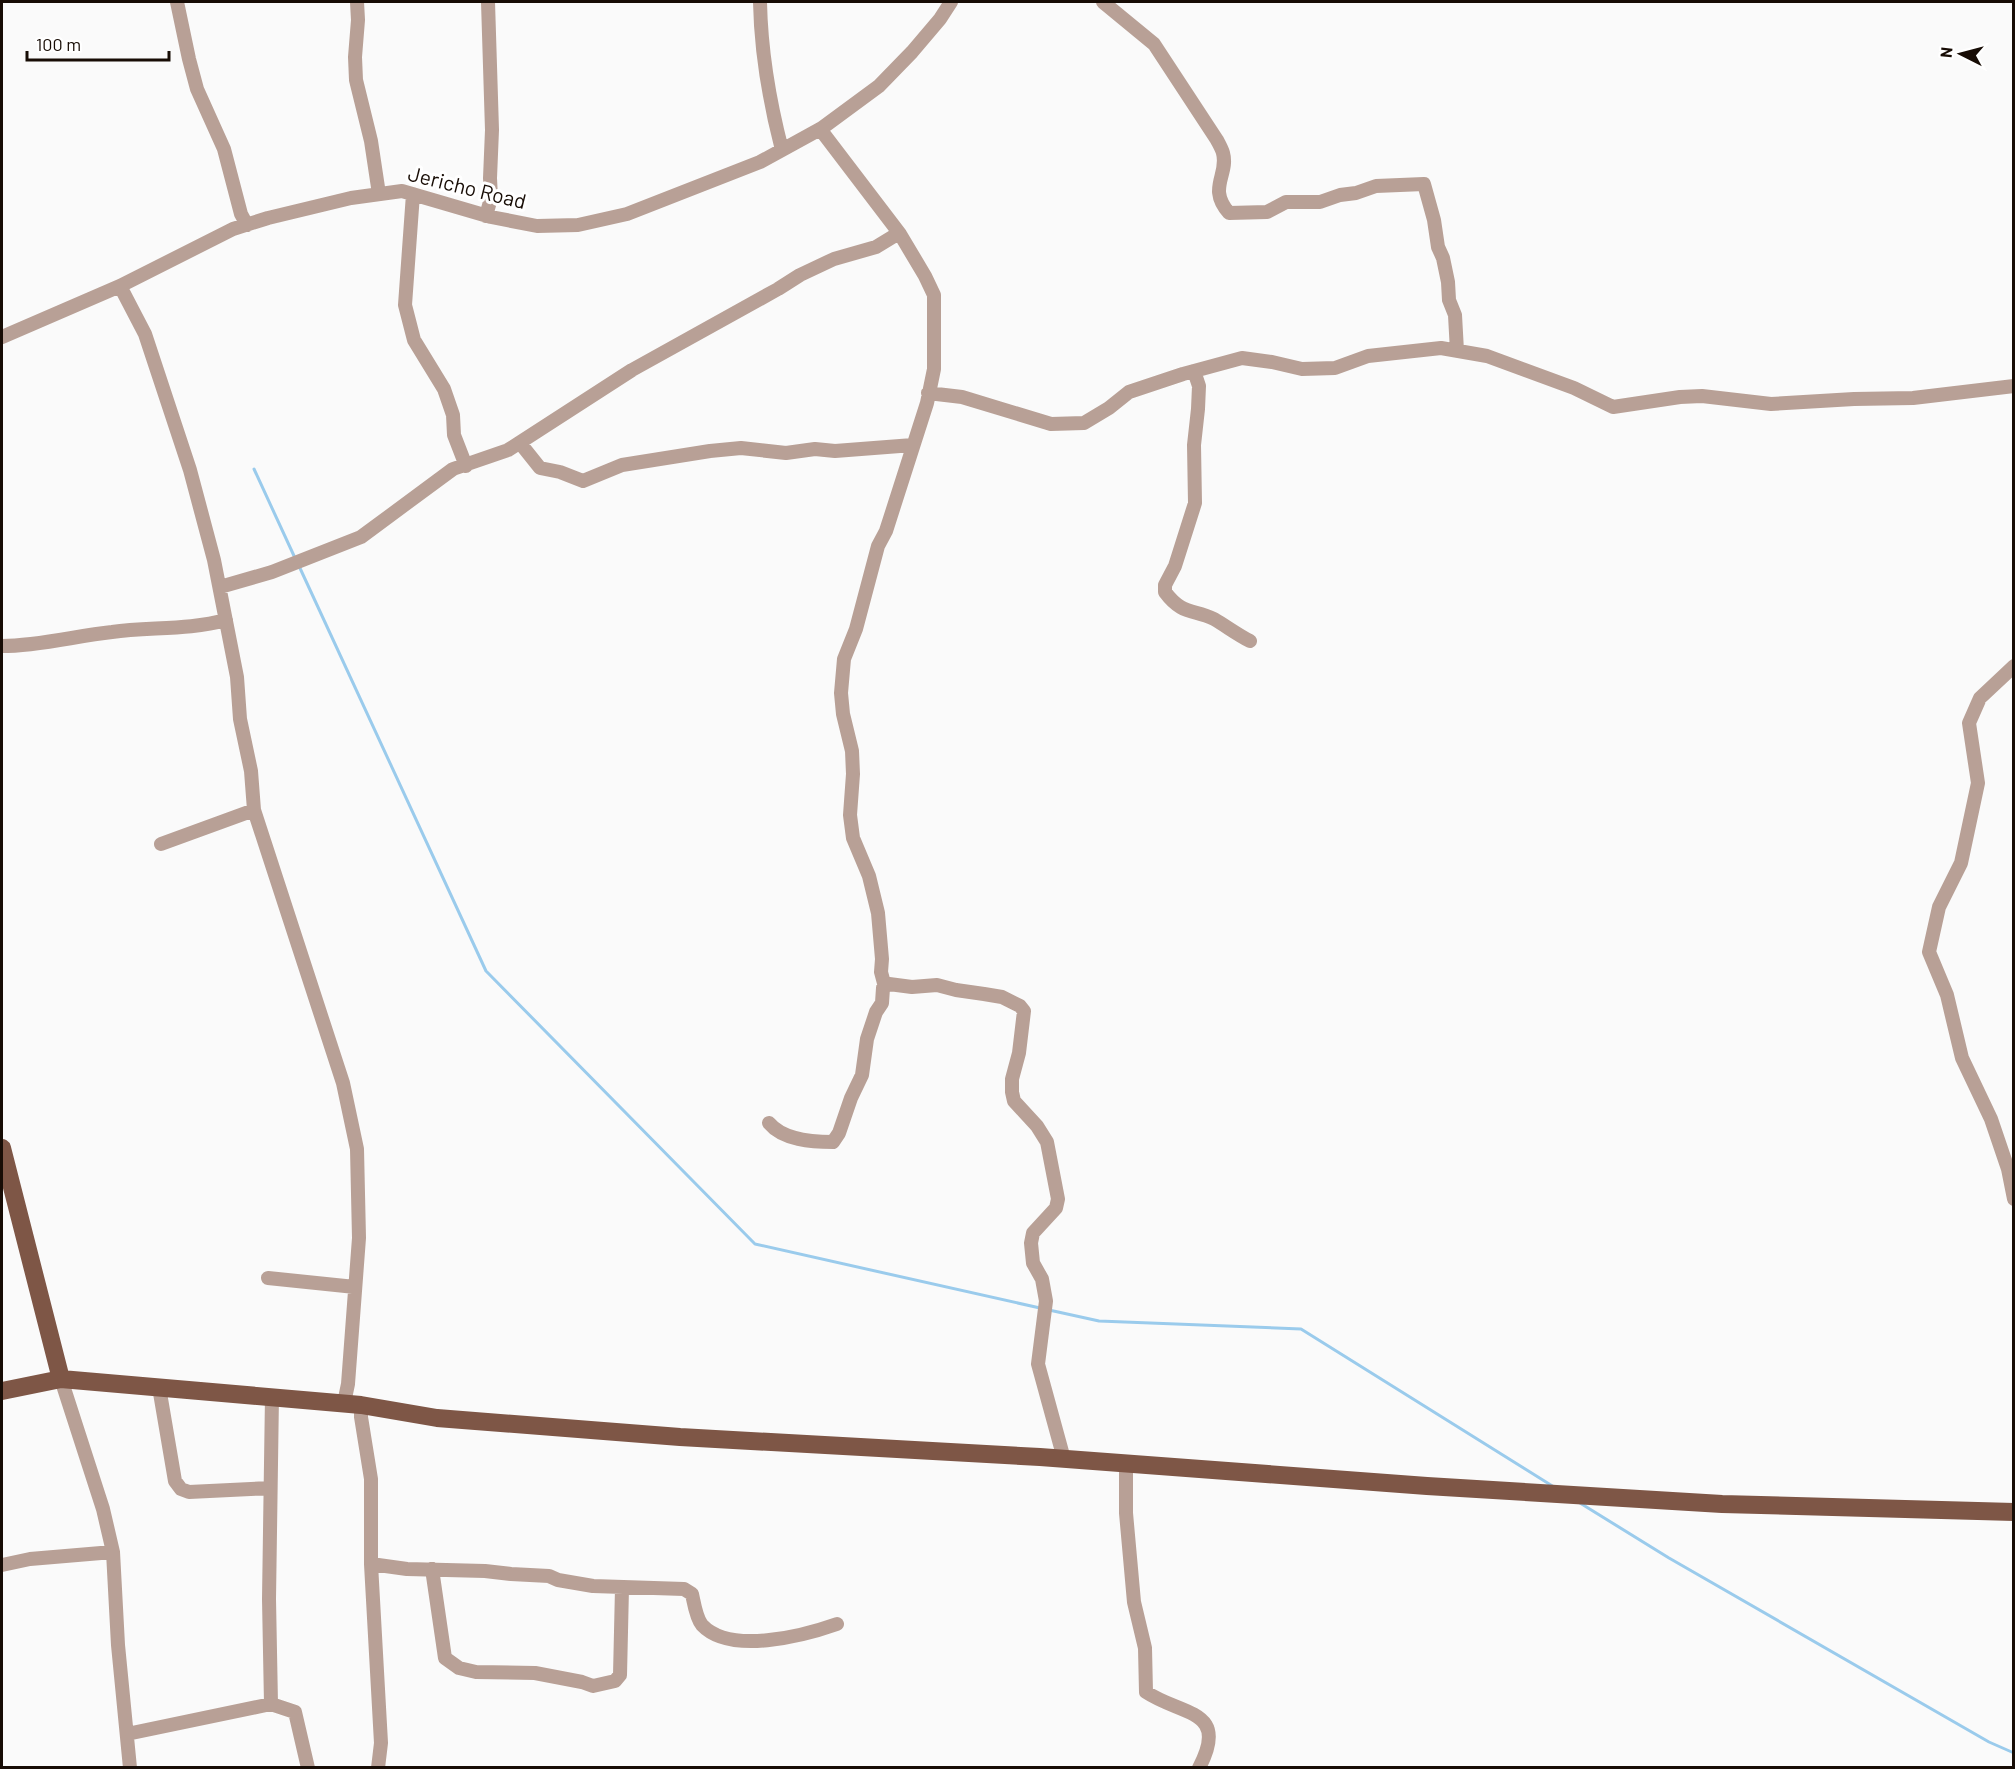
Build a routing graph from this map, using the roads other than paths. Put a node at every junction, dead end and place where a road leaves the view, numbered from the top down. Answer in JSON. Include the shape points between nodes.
{"nodes":[{"id":1,"x":177,"y":2,"type":"edge"},
{"id":2,"x":357,"y":2,"type":"edge"},
{"id":3,"x":488,"y":2,"type":"edge"},
{"id":4,"x":760,"y":2,"type":"edge"},
{"id":5,"x":951,"y":2,"type":"edge"},
{"id":6,"x":1103,"y":2,"type":"edge"},
{"id":7,"x":819,"y":129,"type":"junction"},
{"id":8,"x":782,"y":150,"type":"junction"},
{"id":9,"x":379,"y":194,"type":"junction"},
{"id":10,"x":412,"y":194,"type":"junction"},
{"id":11,"x":486,"y":216,"type":"junction"},
{"id":12,"x":247,"y":225,"type":"junction"},
{"id":13,"x":899,"y":233,"type":"junction"},
{"id":14,"x":120,"y":286,"type":"junction"},
{"id":15,"x":2,"y":337,"type":"edge"},
{"id":16,"x":1457,"y":351,"type":"junction"},
{"id":17,"x":1194,"y":371,"type":"junction"},
{"id":18,"x":2013,"y":386,"type":"edge"},
{"id":19,"x":928,"y":393,"type":"junction"},
{"id":20,"x":520,"y":442,"type":"junction"},
{"id":21,"x":913,"y":445,"type":"junction"},
{"id":22,"x":466,"y":466,"type":"junction"},
{"id":23,"x":220,"y":586,"type":"junction"},
{"id":24,"x":226,"y":620,"type":"junction"},
{"id":25,"x":1250,"y":641,"type":"dead end"},
{"id":26,"x":2,"y":646,"type":"edge"},
{"id":27,"x":2013,"y":666,"type":"edge"},
{"id":28,"x":254,"y":810,"type":"junction"},
{"id":29,"x":161,"y":844,"type":"dead end"},
{"id":30,"x":885,"y":987,"type":"junction"},
{"id":31,"x":770,"y":1123,"type":"dead end"},
{"id":32,"x":2,"y":1148,"type":"edge"},
{"id":33,"x":2013,"y":1199,"type":"edge"},
{"id":34,"x":268,"y":1278,"type":"dead end"},
{"id":35,"x":355,"y":1287,"type":"junction"},
{"id":36,"x":61,"y":1379,"type":"junction"},
{"id":37,"x":159,"y":1387,"type":"junction"},
{"id":38,"x":2,"y":1391,"type":"edge"},
{"id":39,"x":272,"y":1396,"type":"junction"},
{"id":40,"x":352,"y":1404,"type":"junction"},
{"id":41,"x":1064,"y":1459,"type":"junction"},
{"id":42,"x":1126,"y":1463,"type":"junction"},
{"id":43,"x":269,"y":1488,"type":"junction"},
{"id":44,"x":2013,"y":1512,"type":"edge"},
{"id":45,"x":113,"y":1552,"type":"junction"},
{"id":46,"x":371,"y":1564,"type":"junction"},
{"id":47,"x":2,"y":1565,"type":"edge"},
{"id":48,"x":432,"y":1569,"type":"junction"},
{"id":49,"x":622,"y":1588,"type":"junction"},
{"id":50,"x":837,"y":1623,"type":"dead end"},
{"id":51,"x":271,"y":1704,"type":"junction"},
{"id":52,"x":127,"y":1734,"type":"junction"},
{"id":53,"x":130,"y":1767,"type":"edge"},
{"id":54,"x":308,"y":1767,"type":"edge"},
{"id":55,"x":378,"y":1767,"type":"edge"},
{"id":56,"x":1199,"y":1767,"type":"edge"}],
"edges":[{"from":1,"to":12,"type":"street","via":[[197,89],[224,149]]},
{"from":2,"to":9,"type":"street","via":[[356,80]]},
{"from":3,"to":11,"type":"street","via":[[492,130],[491,198]]},
{"from":4,"to":8,"type":"street","via":[[765,72]]},
{"from":5,"to":7,"type":"street","name":"Jericho Road","via":[[940,20],[879,86]]},
{"from":6,"to":16,"type":"street","via":[[1154,44],[1217,140],[1224,154],[1220,194],[1229,213],[1267,212],[1286,202],[1320,202],[1376,186],[1424,184],[1455,315]]},
{"from":7,"to":8,"type":"street","name":"Jericho Road"},
{"from":7,"to":13,"type":"street"},
{"from":8,"to":11,"type":"street","name":"Jericho Road","via":[[627,214],[578,225],[537,226]]},
{"from":9,"to":10,"type":"street","name":"Jericho Road"},
{"from":9,"to":12,"type":"street","name":"Jericho Road"},
{"from":10,"to":11,"type":"street","name":"Jericho Road"},
{"from":10,"to":22,"type":"street","via":[[405,305],[414,340],[444,389],[453,416],[454,435]]},
{"from":12,"to":14,"type":"street","name":"Jericho Road"},
{"from":13,"to":19,"type":"street","via":[[934,295],[934,369]]},
{"from":13,"to":20,"type":"street","via":[[876,247],[834,259],[800,275],[632,370]]},
{"from":14,"to":15,"type":"street","name":"Jericho Road"},
{"from":14,"to":23,"type":"street","via":[[148,345],[190,470]]},
{"from":16,"to":17,"type":"street","via":[[1441,348],[1368,356],[1335,368],[1302,369],[1242,358]]},
{"from":16,"to":18,"type":"street","via":[[1487,356],[1613,407],[1702,396],[1772,404],[1913,398]]},
{"from":17,"to":19,"type":"street","via":[[1129,392],[1084,423],[1051,424],[962,397]]},
{"from":17,"to":25,"type":"street","via":[[1199,386],[1195,503],[1165,592],[1172,602],[1213,619]]},
{"from":19,"to":21,"type":"street"},
{"from":20,"to":21,"type":"street","via":[[540,468],[583,481],[622,465],[710,451],[741,448],[786,453]]},
{"from":20,"to":22,"type":"street"},
{"from":21,"to":30,"type":"street","via":[[844,658],[841,693],[852,752],[853,838],[869,876],[878,913]]},
{"from":22,"to":23,"type":"street","via":[[453,469],[361,537],[272,572]]},
{"from":23,"to":24,"type":"street"},
{"from":24,"to":26,"type":"street","via":[[203,626],[111,632]]},
{"from":24,"to":28,"type":"street"},
{"from":27,"to":33,"type":"street","via":[[1980,698],[1969,723],[1978,783],[1961,863],[1939,907],[1929,952],[1947,995],[1962,1058],[1991,1119],[2008,1169]]},
{"from":28,"to":29,"type":"street"},
{"from":28,"to":35,"type":"street","via":[[343,1083],[357,1149],[359,1238]]},
{"from":30,"to":31,"type":"street","via":[[867,1039],[862,1075],[833,1142],[776,1131]]},
{"from":30,"to":41,"type":"street","via":[[937,985],[1002,998],[1024,1011],[1012,1092],[1014,1101],[1047,1142],[1056,1185],[1056,1208],[1033,1233],[1031,1244],[1046,1301],[1038,1364]]},
{"from":32,"to":36,"type":"main road"},
{"from":34,"to":35,"type":"street"},
{"from":35,"to":40,"type":"street","via":[[348,1384]]},
{"from":36,"to":37,"type":"main road"},
{"from":36,"to":38,"type":"main road"},
{"from":36,"to":45,"type":"street"},
{"from":37,"to":39,"type":"main road"},
{"from":37,"to":43,"type":"street","via":[[171,1464],[181,1489],[189,1492]]},
{"from":39,"to":40,"type":"main road"},
{"from":39,"to":43,"type":"street"},
{"from":40,"to":41,"type":"main road","via":[[437,1418],[553,1427]]},
{"from":40,"to":46,"type":"street","via":[[361,1417],[371,1479]]},
{"from":41,"to":42,"type":"main road"},
{"from":42,"to":44,"type":"main road","via":[[1722,1504]]},
{"from":42,"to":56,"type":"street","via":[[1126,1513],[1134,1602],[1145,1647],[1146,1692],[1199,1716],[1207,1725],[1211,1737]]},
{"from":43,"to":51,"type":"street"},
{"from":45,"to":47,"type":"street"},
{"from":45,"to":52,"type":"street"},
{"from":46,"to":48,"type":"street"},
{"from":46,"to":55,"type":"street","via":[[380,1708]]},
{"from":48,"to":49,"type":"street","via":[[549,1576]]},
{"from":48,"to":49,"type":"street","via":[[445,1658],[459,1668],[476,1672],[535,1673],[592,1686],[615,1681],[620,1675]]},
{"from":49,"to":50,"type":"street","via":[[684,1589],[692,1594],[700,1623],[712,1633],[742,1642],[811,1633]]},
{"from":51,"to":52,"type":"street"},
{"from":51,"to":54,"type":"street","via":[[295,1712]]},
{"from":52,"to":53,"type":"street"}]}
